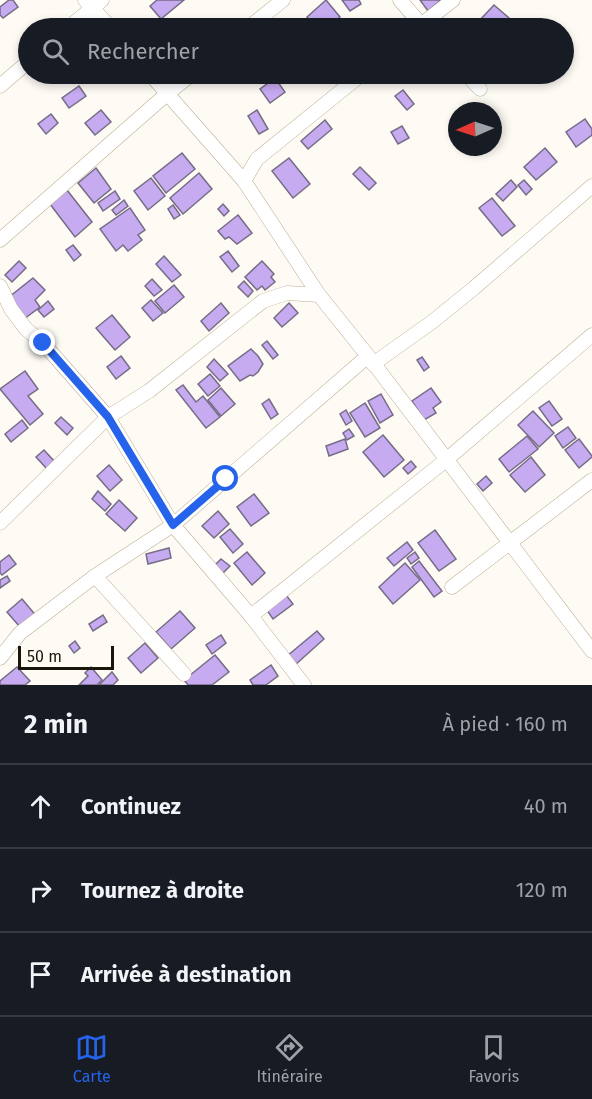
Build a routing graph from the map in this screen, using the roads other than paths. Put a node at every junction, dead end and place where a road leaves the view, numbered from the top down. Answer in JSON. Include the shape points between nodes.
{"nodes":[{"id":1,"x":283,"y":0,"type":"edge"},
{"id":2,"x":400,"y":0,"type":"edge"},
{"id":3,"x":453,"y":0,"type":"edge"},
{"id":4,"x":93,"y":3,"type":"edge"},
{"id":5,"x":78,"y":18,"type":"edge"},
{"id":6,"x":104,"y":18,"type":"edge"},
{"id":7,"x":260,"y":18,"type":"edge"},
{"id":8,"x":414,"y":18,"type":"edge"},
{"id":9,"x":432,"y":18,"type":"edge"},
{"id":10,"x":18,"y":71,"type":"edge"},
{"id":11,"x":159,"y":84,"type":"edge"},
{"id":12,"x":179,"y":84,"type":"edge"},
{"id":13,"x":350,"y":84,"type":"edge"},
{"id":14,"x":475,"y":84,"type":"edge"},
{"id":15,"x":0,"y":86,"type":"edge"},
{"id":16,"x":480,"y":89,"type":"dead end"},
{"id":17,"x":168,"y":93,"type":"junction"},
{"id":18,"x":244,"y":181,"type":"junction"},
{"id":19,"x":592,"y":186,"type":"edge"},
{"id":20,"x":0,"y":240,"type":"edge"},
{"id":21,"x":0,"y":286,"type":"edge"},
{"id":22,"x":319,"y":295,"type":"junction"},
{"id":23,"x":592,"y":335,"type":"edge"},
{"id":24,"x":370,"y":360,"type":"junction"},
{"id":25,"x":108,"y":417,"type":"junction"},
{"id":26,"x":446,"y":460,"type":"junction"},
{"id":27,"x":592,"y":480,"type":"edge"},
{"id":28,"x":0,"y":523,"type":"edge"},
{"id":29,"x":173,"y":525,"type":"junction"},
{"id":30,"x":510,"y":544,"type":"junction"},
{"id":31,"x":95,"y":576,"type":"junction"},
{"id":32,"x":452,"y":587,"type":"dead end"},
{"id":33,"x":251,"y":616,"type":"junction"},
{"id":34,"x":590,"y":644,"type":"edge"},
{"id":35,"x":0,"y":658,"type":"edge"},
{"id":36,"x":184,"y":674,"type":"dead end"},
{"id":37,"x":304,"y":685,"type":"edge"}],
"edges":[{"from":1,"to":7,"type":"street"},
{"from":2,"to":8,"type":"street"},
{"from":3,"to":9,"type":"street"},
{"from":4,"to":5,"type":"street"},
{"from":4,"to":6,"type":"street"},
{"from":10,"to":15,"type":"street"},
{"from":11,"to":17,"type":"street"},
{"from":12,"to":17,"type":"street"},
{"from":13,"to":18,"type":"street","via":[[257,159]]},
{"from":14,"to":16,"type":"street"},
{"from":17,"to":18,"type":"street"},
{"from":17,"to":20,"type":"street"},
{"from":18,"to":22,"type":"street"},
{"from":19,"to":24,"type":"street","via":[[432,322]]},
{"from":21,"to":25,"type":"street","via":[[26,329]]},
{"from":22,"to":24,"type":"street"},
{"from":22,"to":25,"type":"street","via":[[287,292],[263,301],[149,391]]},
{"from":23,"to":26,"type":"street"},
{"from":24,"to":26,"type":"street"},
{"from":24,"to":29,"type":"street"},
{"from":25,"to":28,"type":"street"},
{"from":25,"to":29,"type":"street"},
{"from":26,"to":30,"type":"street"},
{"from":26,"to":33,"type":"street"},
{"from":27,"to":30,"type":"street"},
{"from":29,"to":31,"type":"street"},
{"from":29,"to":33,"type":"street"},
{"from":30,"to":32,"type":"street"},
{"from":30,"to":34,"type":"street"},
{"from":31,"to":35,"type":"street","via":[[20,633]]},
{"from":31,"to":36,"type":"street"},
{"from":33,"to":37,"type":"street"}]}
